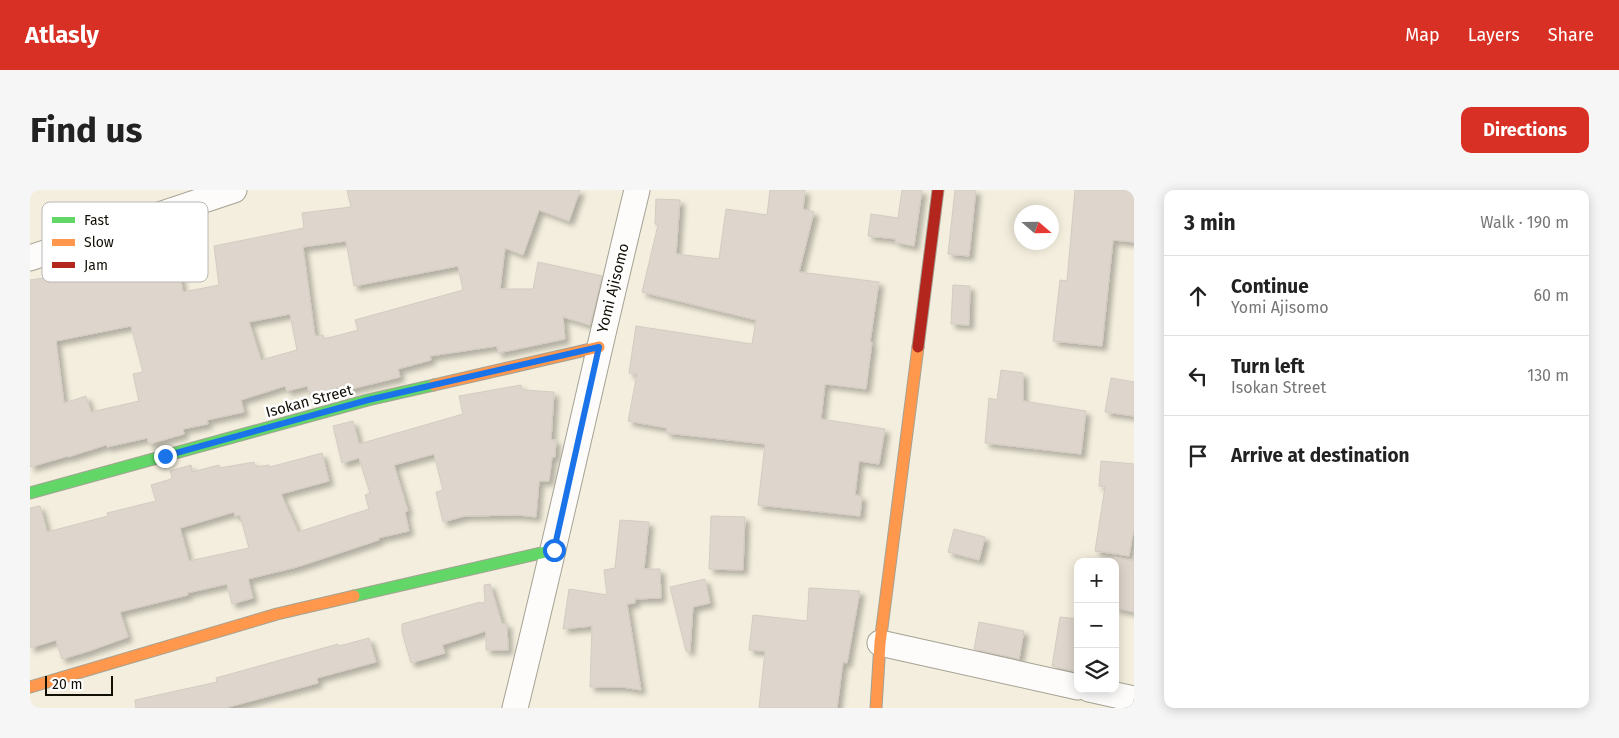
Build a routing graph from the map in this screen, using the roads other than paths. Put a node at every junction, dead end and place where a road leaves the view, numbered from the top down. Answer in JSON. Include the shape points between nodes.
{"nodes":[{"id":1,"x":234,"y":190,"type":"edge"},
{"id":2,"x":638,"y":190,"type":"edge"},
{"id":3,"x":938,"y":190,"type":"edge"},
{"id":4,"x":198,"y":202,"type":"edge"},
{"id":5,"x":42,"y":254,"type":"edge"},
{"id":6,"x":30,"y":258,"type":"edge"},
{"id":7,"x":599,"y":347,"type":"junction"},
{"id":8,"x":30,"y":493,"type":"edge"},
{"id":9,"x":554,"y":550,"type":"junction"},
{"id":10,"x":880,"y":643,"type":"junction"},
{"id":11,"x":1074,"y":686,"type":"edge"},
{"id":12,"x":30,"y":687,"type":"edge"},
{"id":13,"x":1108,"y":693,"type":"edge"},
{"id":14,"x":1134,"y":699,"type":"edge"},
{"id":15,"x":515,"y":708,"type":"edge"},
{"id":16,"x":876,"y":708,"type":"edge"}],
"edges":[{"from":1,"to":4,"type":"street"},
{"from":2,"to":7,"type":"street","name":"Yomi Ajisomo"},
{"from":3,"to":10,"type":"street"},
{"from":5,"to":6,"type":"street"},
{"from":7,"to":8,"type":"street","name":"Isokan Street","via":[[368,400]]},
{"from":7,"to":9,"type":"street","name":"Yomi Ajisomo"},
{"from":9,"to":12,"type":"street","via":[[277,614]]},
{"from":9,"to":15,"type":"street","name":"Yomi Ajisomo"},
{"from":10,"to":11,"type":"street"},
{"from":10,"to":16,"type":"street"},
{"from":13,"to":14,"type":"street"}]}
